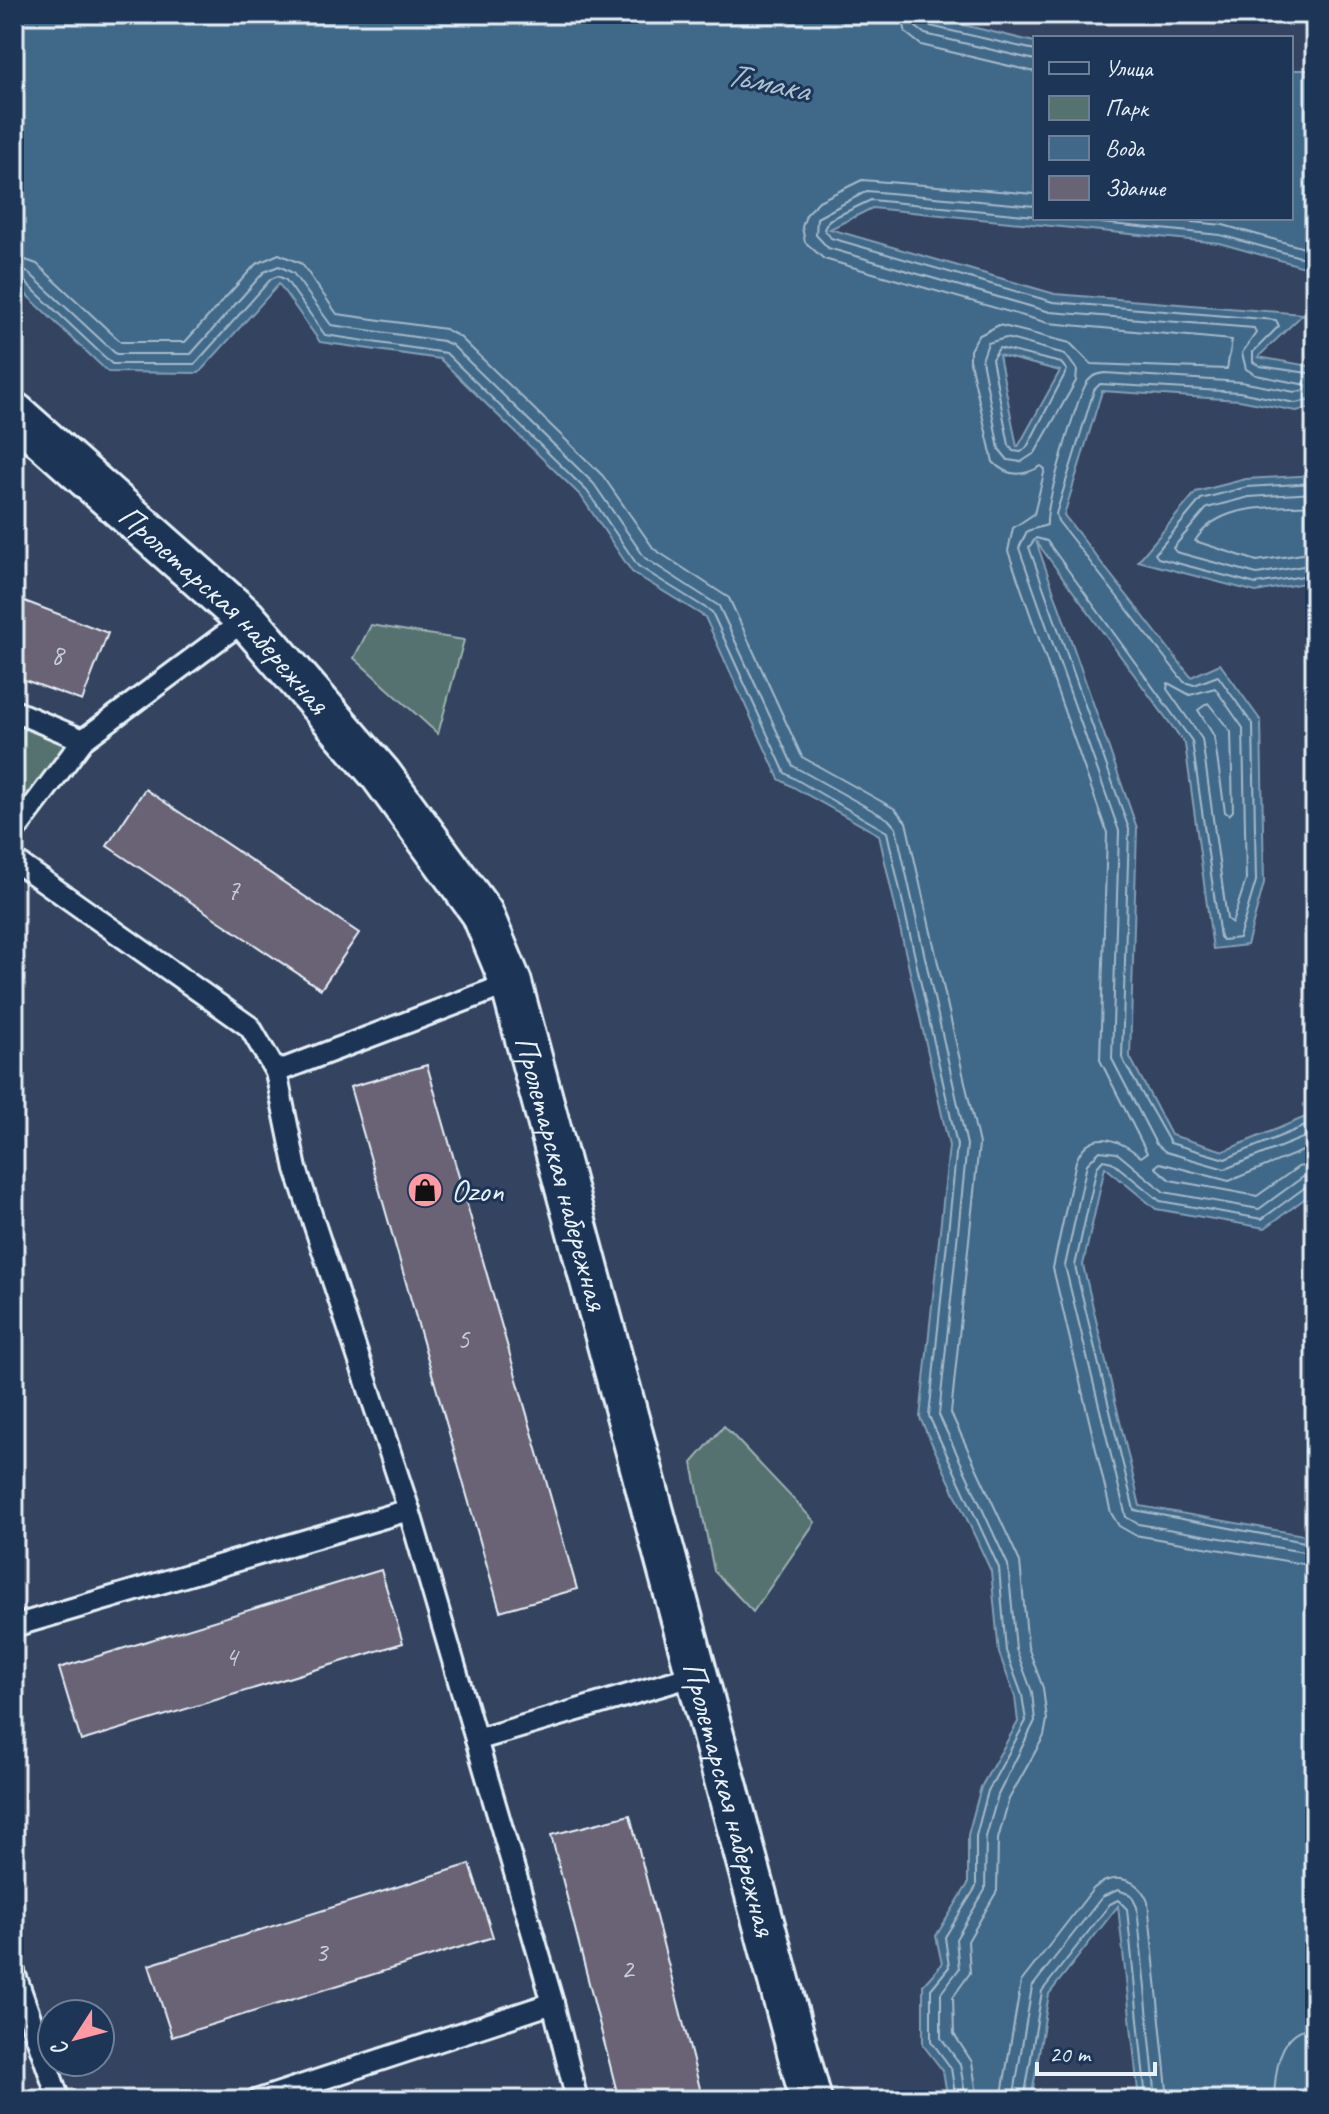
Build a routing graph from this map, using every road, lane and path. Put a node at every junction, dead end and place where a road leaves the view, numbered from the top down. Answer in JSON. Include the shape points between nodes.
{"nodes":[{"id":1,"x":14,"y":413,"type":"edge"},
{"id":2,"x":246,"y":619,"type":"junction"},
{"id":3,"x":14,"y":711,"type":"edge"},
{"id":4,"x":83,"y":740,"type":"junction"},
{"id":5,"x":14,"y":832,"type":"edge"},
{"id":6,"x":14,"y":860,"type":"edge"},
{"id":7,"x":511,"y":983,"type":"junction"},
{"id":8,"x":276,"y":1072,"type":"junction"},
{"id":9,"x":409,"y":1510,"type":"junction"},
{"id":10,"x":14,"y":1626,"type":"edge"},
{"id":11,"x":696,"y":1675,"type":"junction"},
{"id":12,"x":476,"y":1740,"type":"junction"},
{"id":13,"x":14,"y":1972,"type":"edge"},
{"id":14,"x":553,"y":2003,"type":"junction"},
{"id":15,"x":59,"y":2100,"type":"edge"},
{"id":16,"x":258,"y":2100,"type":"edge"},
{"id":17,"x":577,"y":2100,"type":"edge"},
{"id":18,"x":811,"y":2100,"type":"edge"}],
"edges":[{"from":1,"to":2,"type":"street","name":"Пролетарская набережная"},
{"from":2,"to":4,"type":"lane"},
{"from":2,"to":7,"type":"street","name":"Пролетарская набережная","via":[[381,775],[482,913]]},
{"from":3,"to":4,"type":"lane"},
{"from":4,"to":5,"type":"lane"},
{"from":6,"to":8,"type":"lane","via":[[250,1027]]},
{"from":7,"to":8,"type":"lane"},
{"from":7,"to":11,"type":"street","name":"Пролетарская набережная"},
{"from":8,"to":9,"type":"lane","via":[[296,1169]]},
{"from":9,"to":10,"type":"lane"},
{"from":9,"to":12,"type":"lane"},
{"from":11,"to":12,"type":"lane"},
{"from":11,"to":18,"type":"street","name":"Пролетарская набережная"},
{"from":12,"to":14,"type":"lane"},
{"from":13,"to":15,"type":"lane"},
{"from":14,"to":16,"type":"lane"},
{"from":14,"to":17,"type":"lane"}]}
